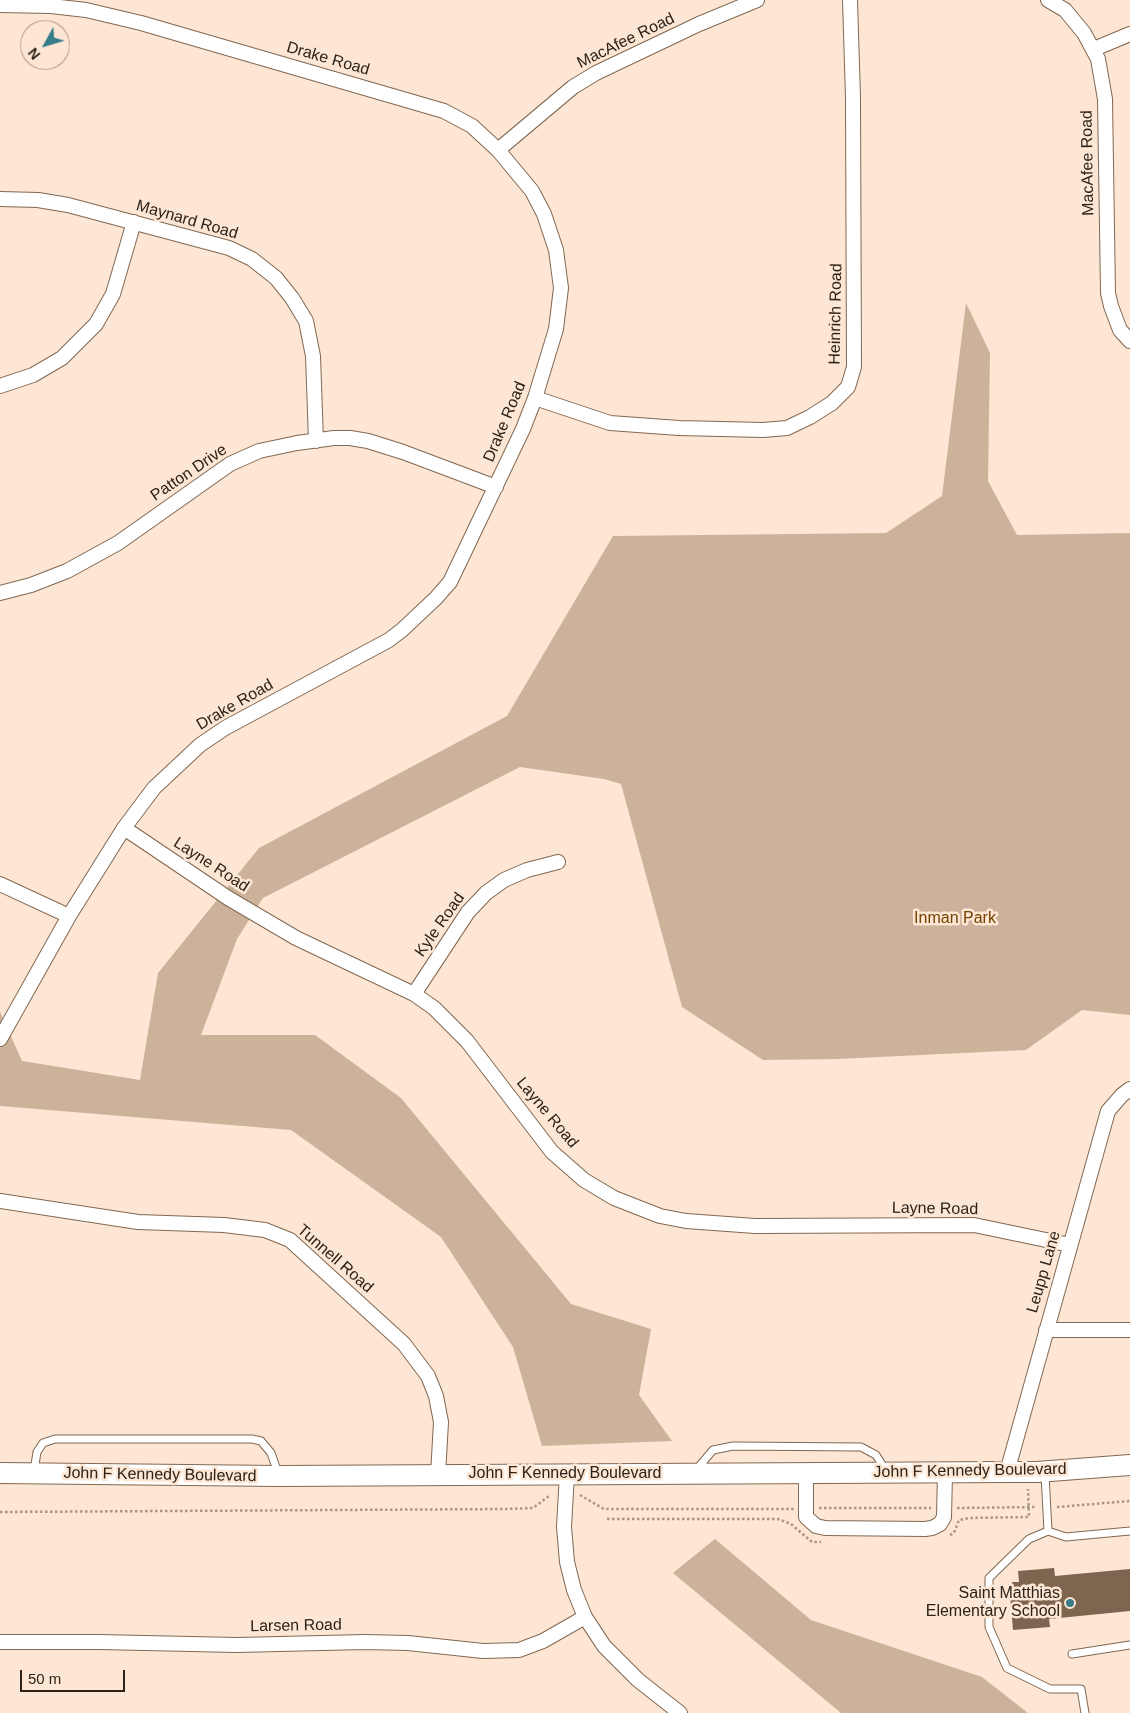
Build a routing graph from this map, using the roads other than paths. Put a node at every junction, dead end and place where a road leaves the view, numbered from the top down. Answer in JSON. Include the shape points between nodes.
{"nodes":[{"id":1,"x":758,"y":0,"type":"edge"},
{"id":2,"x":850,"y":0,"type":"edge"},
{"id":3,"x":1048,"y":0,"type":"edge"},
{"id":4,"x":0,"y":6,"type":"edge"},
{"id":5,"x":1130,"y":34,"type":"edge"},
{"id":6,"x":1094,"y":49,"type":"junction"},
{"id":7,"x":498,"y":150,"type":"junction"},
{"id":8,"x":0,"y":199,"type":"edge"},
{"id":9,"x":134,"y":222,"type":"junction"},
{"id":10,"x":1130,"y":341,"type":"edge"},
{"id":11,"x":0,"y":386,"type":"edge"},
{"id":12,"x":535,"y":398,"type":"junction"},
{"id":13,"x":316,"y":441,"type":"junction"},
{"id":14,"x":496,"y":487,"type":"junction"},
{"id":15,"x":0,"y":593,"type":"edge"},
{"id":16,"x":124,"y":828,"type":"junction"},
{"id":17,"x":558,"y":862,"type":"dead end"},
{"id":18,"x":0,"y":884,"type":"edge"},
{"id":19,"x":69,"y":916,"type":"junction"},
{"id":20,"x":414,"y":994,"type":"junction"},
{"id":21,"x":0,"y":1039,"type":"edge"},
{"id":22,"x":1130,"y":1089,"type":"edge"},
{"id":23,"x":0,"y":1200,"type":"edge"},
{"id":24,"x":1070,"y":1245,"type":"junction"},
{"id":25,"x":1046,"y":1330,"type":"junction"},
{"id":26,"x":1130,"y":1330,"type":"edge"},
{"id":27,"x":1130,"y":1465,"type":"edge"},
{"id":28,"x":1007,"y":1472,"type":"junction"},
{"id":29,"x":1045,"y":1472,"type":"junction"},
{"id":30,"x":0,"y":1473,"type":"edge"},
{"id":31,"x":34,"y":1473,"type":"junction"},
{"id":32,"x":806,"y":1473,"type":"junction"},
{"id":33,"x":887,"y":1473,"type":"junction"},
{"id":34,"x":945,"y":1473,"type":"junction"},
{"id":35,"x":567,"y":1474,"type":"junction"},
{"id":36,"x":693,"y":1474,"type":"junction"},
{"id":37,"x":438,"y":1475,"type":"junction"},
{"id":38,"x":279,"y":1476,"type":"junction"},
{"id":39,"x":1048,"y":1531,"type":"junction"},
{"id":40,"x":1130,"y":1531,"type":"edge"},
{"id":41,"x":586,"y":1617,"type":"junction"},
{"id":42,"x":0,"y":1642,"type":"edge"},
{"id":43,"x":1130,"y":1645,"type":"edge"},
{"id":44,"x":1072,"y":1654,"type":"dead end"},
{"id":45,"x":680,"y":1713,"type":"edge"},
{"id":46,"x":1085,"y":1713,"type":"edge"}],
"edges":[{"from":1,"to":7,"type":"street","name":"MacAfee Road","via":[[596,73],[572,87]]},
{"from":2,"to":12,"type":"street","name":"Heinrich Road","via":[[854,367],[848,387],[810,417],[787,428],[763,430],[610,423]]},
{"from":3,"to":6,"type":"street","name":"MacAfee Road","via":[[1065,10]]},
{"from":4,"to":7,"type":"street","name":"Drake Road","via":[[86,10],[141,23],[444,111],[472,126]]},
{"from":5,"to":6,"type":"street"},
{"from":6,"to":10,"type":"street","name":"MacAfee Road","via":[[1105,99],[1108,293],[1120,330]]},
{"from":7,"to":12,"type":"street","name":"Drake Road","via":[[532,191],[556,250],[561,288],[556,329]]},
{"from":8,"to":9,"type":"street","name":"Maynard Road","via":[[68,205]]},
{"from":9,"to":11,"type":"street","via":[[113,294],[96,324],[62,358],[33,375]]},
{"from":9,"to":13,"type":"street","name":"Maynard Road","via":[[229,248],[252,259],[276,278],[306,321],[313,356]]},
{"from":12,"to":14,"type":"street","name":"Drake Road"},
{"from":13,"to":14,"type":"street","name":"Patton Drive","via":[[342,438],[368,441]]},
{"from":13,"to":15,"type":"street","name":"Patton Drive","via":[[259,451],[230,464],[118,543],[67,571]]},
{"from":14,"to":16,"type":"street","name":"Drake Road","via":[[450,582],[402,630],[200,745],[154,788]]},
{"from":16,"to":19,"type":"street","name":"Drake Road"},
{"from":16,"to":20,"type":"street","name":"Layne Road","via":[[228,898],[296,938]]},
{"from":17,"to":20,"type":"street","name":"Kyle Road","via":[[527,870],[486,892],[468,912]]},
{"from":18,"to":19,"type":"street"},
{"from":19,"to":21,"type":"street","name":"Drake Road"},
{"from":20,"to":24,"type":"street","name":"Layne Road","via":[[434,1008],[467,1041],[552,1152],[584,1180],[614,1198],[660,1216],[754,1226],[974,1225]]},
{"from":22,"to":24,"type":"street","name":"Leupp Lane","via":[[1108,1111]]},
{"from":23,"to":37,"type":"street","name":"Tunnell Road","via":[[138,1222],[265,1230],[290,1240],[404,1344],[428,1376],[441,1422]]},
{"from":24,"to":25,"type":"street","name":"Leupp Lane"},
{"from":25,"to":26,"type":"street"},
{"from":25,"to":28,"type":"street","name":"Leupp Lane"},
{"from":27,"to":29,"type":"street","name":"John F Kennedy Boulevard"},
{"from":28,"to":29,"type":"street","name":"John F Kennedy Boulevard"},
{"from":28,"to":34,"type":"street","name":"John F Kennedy Boulevard"},
{"from":29,"to":39,"type":"lane"},
{"from":30,"to":31,"type":"street","name":"John F Kennedy Boulevard"},
{"from":31,"to":38,"type":"street","name":"John F Kennedy Boulevard"},
{"from":31,"to":38,"type":"lane","via":[[37,1452],[44,1443],[55,1439],[252,1439],[262,1441],[271,1453]]},
{"from":32,"to":33,"type":"street","name":"John F Kennedy Boulevard"},
{"from":32,"to":34,"type":"street","via":[[806,1517],[816,1526],[924,1529],[940,1524],[944,1517]]},
{"from":32,"to":36,"type":"street","name":"John F Kennedy Boulevard"},
{"from":33,"to":34,"type":"street","name":"John F Kennedy Boulevard"},
{"from":33,"to":36,"type":"lane","via":[[876,1455],[861,1447],[733,1446],[713,1450]]},
{"from":35,"to":36,"type":"street","name":"John F Kennedy Boulevard"},
{"from":35,"to":37,"type":"street","name":"John F Kennedy Boulevard"},
{"from":35,"to":41,"type":"street","via":[[564,1527],[567,1562],[574,1590]]},
{"from":37,"to":38,"type":"street","name":"John F Kennedy Boulevard"},
{"from":39,"to":40,"type":"lane","via":[[1066,1537]]},
{"from":39,"to":46,"type":"lane","via":[[1029,1539],[989,1578],[990,1627],[1007,1668],[1050,1689],[1081,1689]]},
{"from":41,"to":42,"type":"street","name":"Larsen Road","via":[[544,1641],[519,1650],[483,1651],[365,1642]]},
{"from":41,"to":45,"type":"street","via":[[604,1646],[638,1680]]},
{"from":43,"to":44,"type":"lane"}]}
